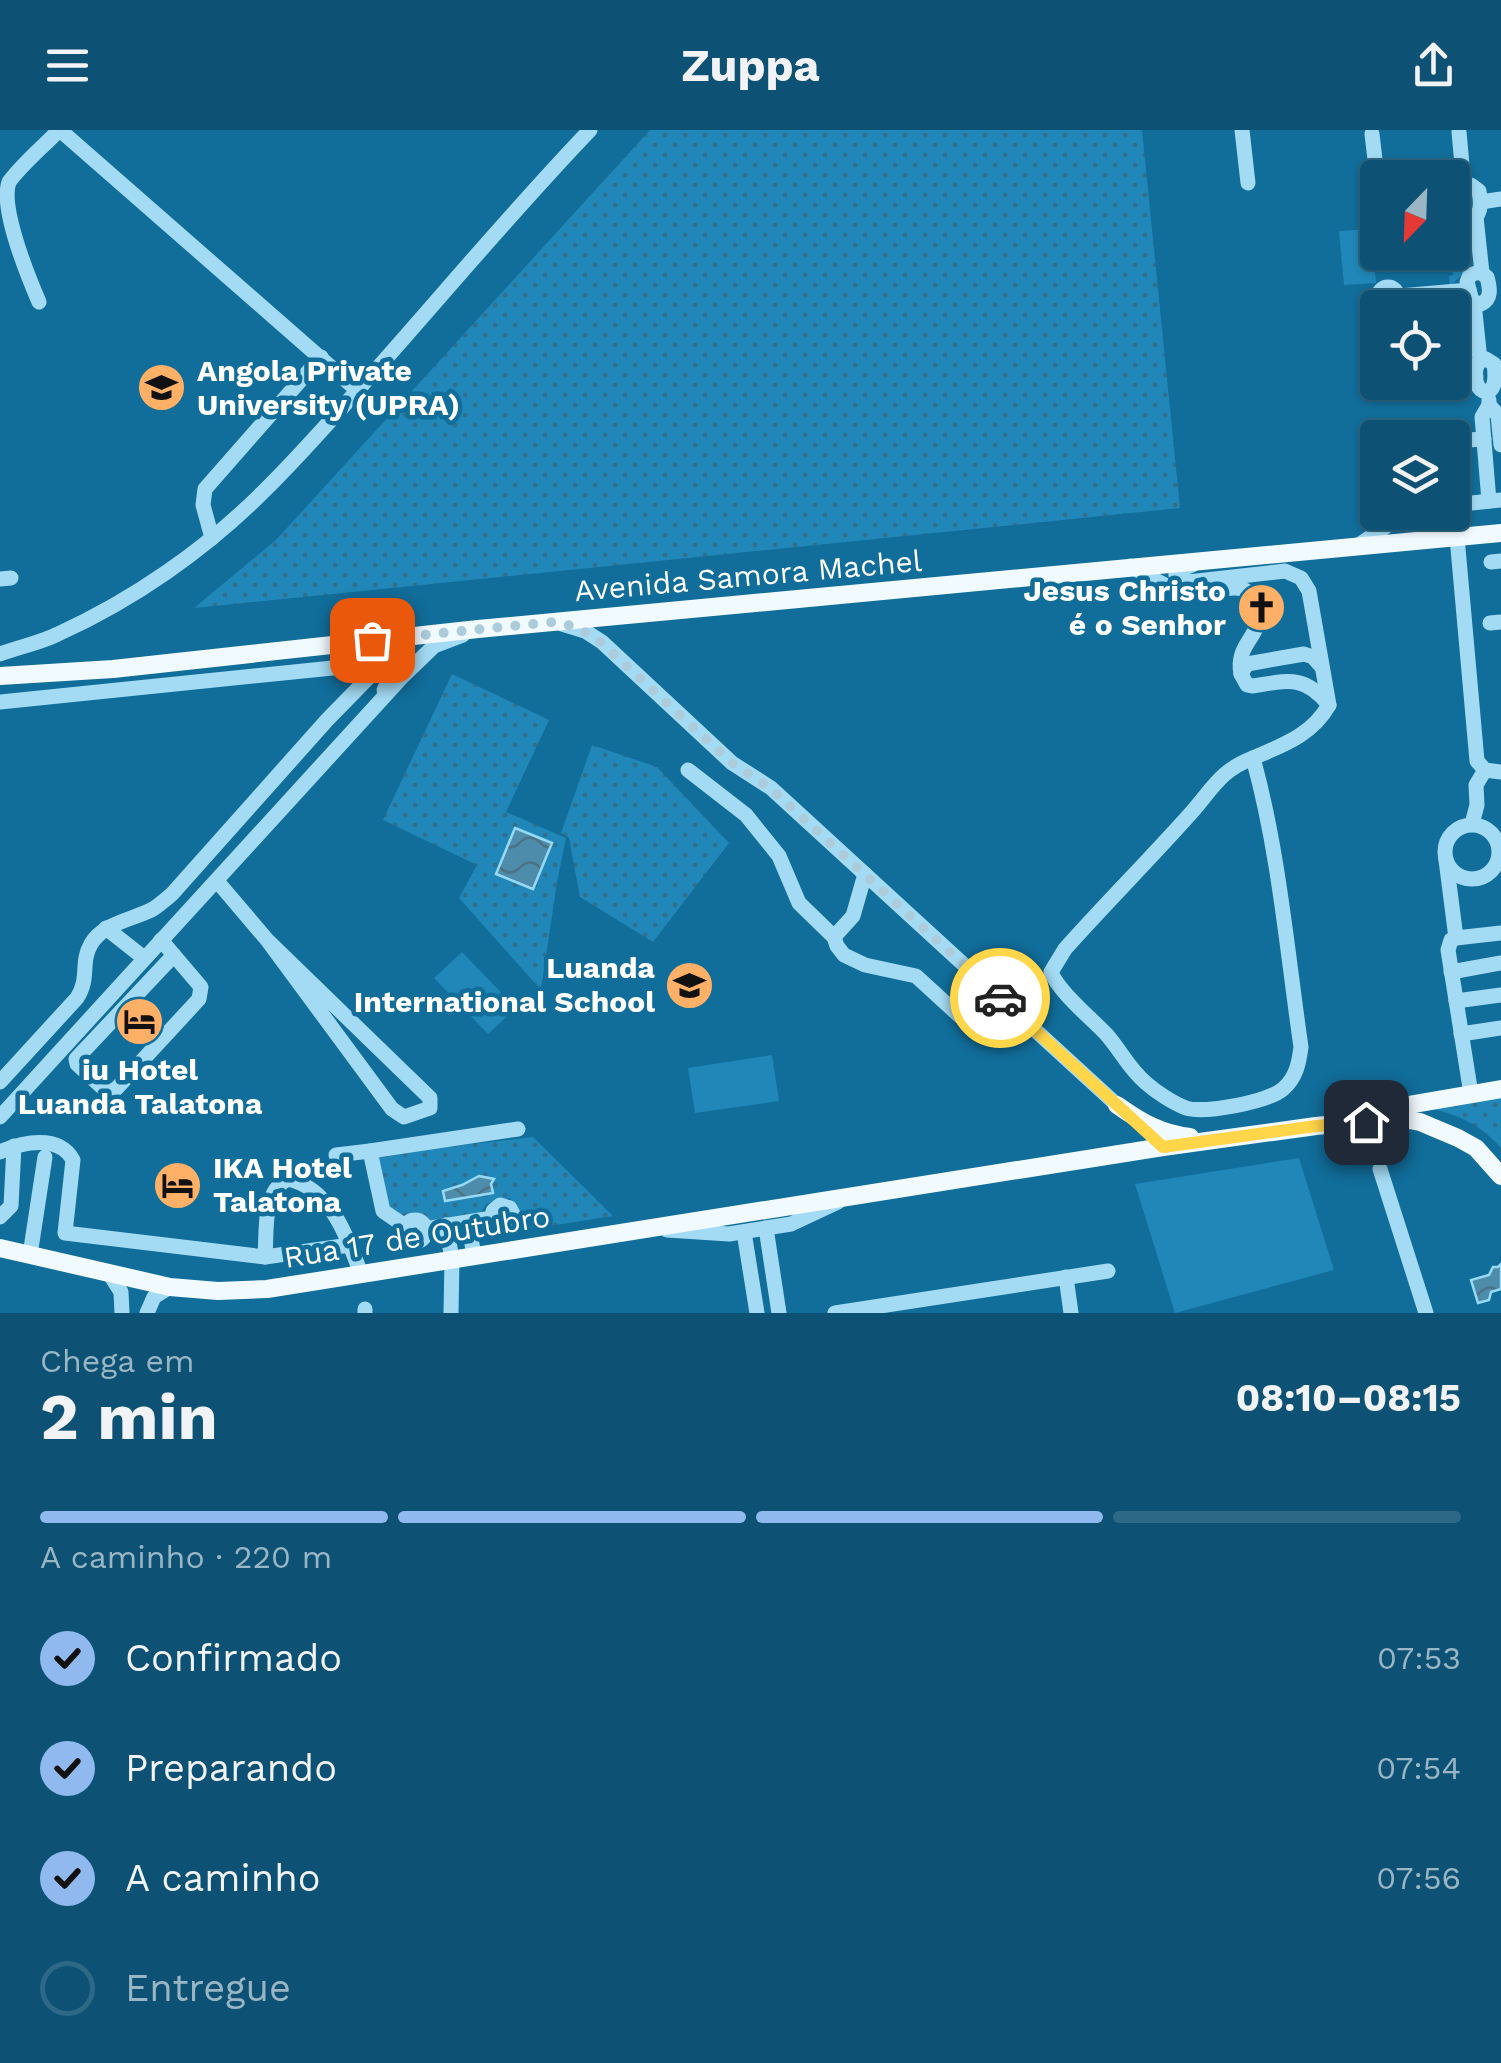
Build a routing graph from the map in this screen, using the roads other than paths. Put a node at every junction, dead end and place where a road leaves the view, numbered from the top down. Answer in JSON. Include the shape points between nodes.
{"nodes":[{"id":1,"x":60,"y":130,"type":"edge"},
{"id":2,"x":590,"y":130,"type":"edge"},
{"id":3,"x":1242,"y":130,"type":"edge"},
{"id":4,"x":1460,"y":131,"type":"edge"},
{"id":5,"x":1371,"y":132,"type":"edge"},
{"id":6,"x":1375,"y":160,"type":"edge"},
{"id":7,"x":1460,"y":160,"type":"edge"},
{"id":8,"x":1248,"y":183,"type":"dead end"},
{"id":9,"x":1501,"y":200,"type":"edge"},
{"id":10,"x":1478,"y":209,"type":"junction"},
{"id":11,"x":1470,"y":214,"type":"edge"},
{"id":12,"x":1491,"y":282,"type":"edge"},
{"id":13,"x":1472,"y":296,"type":"joint"},
{"id":14,"x":38,"y":302,"type":"dead end"},
{"id":15,"x":321,"y":356,"type":"junction"},
{"id":16,"x":1478,"y":368,"type":"junction"},
{"id":17,"x":1470,"y":371,"type":"edge"},
{"id":18,"x":1498,"y":375,"type":"edge"},
{"id":19,"x":357,"y":390,"type":"junction"},
{"id":20,"x":1489,"y":398,"type":"junction"},
{"id":21,"x":1495,"y":438,"type":"edge"},
{"id":22,"x":1470,"y":440,"type":"edge"},
{"id":23,"x":1501,"y":446,"type":"edge"},
{"id":24,"x":1495,"y":500,"type":"edge"},
{"id":25,"x":1470,"y":503,"type":"edge"},
{"id":26,"x":1381,"y":530,"type":"edge"},
{"id":27,"x":1501,"y":533,"type":"edge"},
{"id":28,"x":1457,"y":537,"type":"junction"},
{"id":29,"x":212,"y":538,"type":"junction"},
{"id":30,"x":1356,"y":547,"type":"junction"},
{"id":31,"x":1202,"y":560,"type":"junction"},
{"id":32,"x":1130,"y":566,"type":"junction"},
{"id":33,"x":1198,"y":587,"type":"junction"},
{"id":34,"x":634,"y":616,"type":"junction"},
{"id":35,"x":553,"y":622,"type":"junction"},
{"id":36,"x":478,"y":630,"type":"junction"},
{"id":37,"x":372,"y":640,"type":"junction"},
{"id":38,"x":0,"y":654,"type":"edge"},
{"id":39,"x":614,"y":654,"type":"junction"},
{"id":40,"x":1322,"y":667,"type":"junction"},
{"id":41,"x":1240,"y":674,"type":"junction"},
{"id":42,"x":0,"y":676,"type":"edge"},
{"id":43,"x":0,"y":702,"type":"edge"},
{"id":44,"x":1328,"y":705,"type":"junction"},
{"id":45,"x":375,"y":706,"type":"junction"},
{"id":46,"x":1254,"y":758,"type":"junction"},
{"id":47,"x":688,"y":770,"type":"dead end"},
{"id":48,"x":1493,"y":771,"type":"edge"},
{"id":49,"x":1472,"y":824,"type":"junction"},
{"id":50,"x":1446,"y":860,"type":"junction"},
{"id":51,"x":864,"y":874,"type":"junction"},
{"id":52,"x":217,"y":881,"type":"junction"},
{"id":53,"x":106,"y":928,"type":"junction"},
{"id":54,"x":1501,"y":933,"type":"edge"},
{"id":55,"x":834,"y":937,"type":"junction"},
{"id":56,"x":161,"y":940,"type":"junction"},
{"id":57,"x":268,"y":941,"type":"junction"},
{"id":58,"x":1450,"y":941,"type":"junction"},
{"id":59,"x":174,"y":955,"type":"junction"},
{"id":60,"x":144,"y":958,"type":"junction"},
{"id":61,"x":1501,"y":963,"type":"edge"},
{"id":62,"x":1451,"y":972,"type":"junction"},
{"id":63,"x":1501,"y":995,"type":"edge"},
{"id":64,"x":1456,"y":1001,"type":"junction"},
{"id":65,"x":1010,"y":1008,"type":"junction"},
{"id":66,"x":1501,"y":1028,"type":"edge"},
{"id":67,"x":1461,"y":1034,"type":"junction"},
{"id":68,"x":0,"y":1082,"type":"edge"},
{"id":69,"x":1501,"y":1092,"type":"edge"},
{"id":70,"x":1469,"y":1094,"type":"junction"},
{"id":71,"x":1117,"y":1106,"type":"junction"},
{"id":72,"x":1389,"y":1108,"type":"junction"},
{"id":73,"x":0,"y":1116,"type":"edge"},
{"id":74,"x":1316,"y":1126,"type":"junction"},
{"id":75,"x":518,"y":1129,"type":"dead end"},
{"id":76,"x":1226,"y":1138,"type":"junction"},
{"id":77,"x":1163,"y":1147,"type":"junction"},
{"id":78,"x":7,"y":1149,"type":"edge"},
{"id":79,"x":370,"y":1151,"type":"junction"},
{"id":80,"x":336,"y":1156,"type":"dead end"},
{"id":81,"x":1113,"y":1156,"type":"junction"},
{"id":82,"x":45,"y":1157,"type":"dead end"},
{"id":83,"x":1380,"y":1169,"type":"dead end"},
{"id":84,"x":1501,"y":1176,"type":"edge"},
{"id":85,"x":844,"y":1198,"type":"junction"},
{"id":86,"x":0,"y":1217,"type":"edge"},
{"id":87,"x":492,"y":1218,"type":"dead end"},
{"id":88,"x":446,"y":1225,"type":"junction"},
{"id":89,"x":766,"y":1228,"type":"junction"},
{"id":90,"x":648,"y":1229,"type":"junction"},
{"id":91,"x":744,"y":1232,"type":"junction"},
{"id":92,"x":470,"y":1236,"type":"junction"},
{"id":93,"x":350,"y":1245,"type":"junction"},
{"id":94,"x":0,"y":1248,"type":"edge"},
{"id":95,"x":30,"y":1254,"type":"junction"},
{"id":96,"x":265,"y":1257,"type":"junction"},
{"id":97,"x":452,"y":1260,"type":"junction"},
{"id":98,"x":1108,"y":1271,"type":"dead end"},
{"id":99,"x":109,"y":1273,"type":"junction"},
{"id":100,"x":361,"y":1274,"type":"junction"},
{"id":101,"x":1066,"y":1277,"type":"junction"},
{"id":102,"x":170,"y":1287,"type":"junction"},
{"id":103,"x":908,"y":1307,"type":"edge"},
{"id":104,"x":122,"y":1311,"type":"edge"},
{"id":105,"x":147,"y":1313,"type":"edge"},
{"id":106,"x":451,"y":1313,"type":"edge"},
{"id":107,"x":757,"y":1313,"type":"edge"},
{"id":108,"x":778,"y":1313,"type":"edge"},
{"id":109,"x":835,"y":1313,"type":"edge"},
{"id":110,"x":1071,"y":1313,"type":"edge"},
{"id":111,"x":1426,"y":1313,"type":"edge"}],
"edges":[{"from":1,"to":14,"type":"street","via":[[1,198]]},
{"from":1,"to":15,"type":"street"},
{"from":2,"to":19,"type":"street"},
{"from":3,"to":8,"type":"street"},
{"from":4,"to":7,"type":"street"},
{"from":5,"to":6,"type":"street"},
{"from":9,"to":10,"type":"street"},
{"from":10,"to":11,"type":"street"},
{"from":10,"to":12,"type":"street"},
{"from":12,"to":13,"type":"street","via":[[1476,272],[1470,276]]},
{"from":13,"to":16,"type":"street"},
{"from":15,"to":19,"type":"street"},
{"from":15,"to":29,"type":"street","via":[[205,489]]},
{"from":16,"to":17,"type":"street"},
{"from":16,"to":18,"type":"street","via":[[1486,359]]},
{"from":16,"to":20,"type":"street","via":[[1479,388]]},
{"from":18,"to":20,"type":"street"},
{"from":19,"to":29,"type":"street"},
{"from":20,"to":21,"type":"street","via":[[1498,415]]},
{"from":21,"to":22,"type":"street"},
{"from":21,"to":23,"type":"street"},
{"from":21,"to":24,"type":"street"},
{"from":24,"to":25,"type":"street"},
{"from":26,"to":30,"type":"street"},
{"from":27,"to":28,"type":"main road","name":"Avenida Samora Machel"},
{"from":28,"to":30,"type":"main road","name":"Avenida Samora Machel"},
{"from":28,"to":48,"type":"street","via":[[1478,760]]},
{"from":29,"to":38,"type":"street","via":[[103,611]]},
{"from":30,"to":31,"type":"main road","name":"Avenida Samora Machel"},
{"from":31,"to":32,"type":"main road","name":"Avenida Samora Machel"},
{"from":31,"to":33,"type":"street","via":[[1176,575]]},
{"from":32,"to":33,"type":"street","via":[[1176,590]]},
{"from":32,"to":34,"type":"main road","name":"Avenida Samora Machel"},
{"from":33,"to":40,"type":"street","via":[[1285,572],[1301,578]]},
{"from":33,"to":41,"type":"street","via":[[1240,588],[1254,600],[1258,623],[1240,655]]},
{"from":34,"to":35,"type":"main road","name":"Avenida Samora Machel"},
{"from":34,"to":39,"type":"street","via":[[608,632]]},
{"from":35,"to":36,"type":"main road","name":"Avenida Samora Machel"},
{"from":35,"to":39,"type":"street","via":[[585,631]]},
{"from":36,"to":37,"type":"main road","name":"Avenida Samora Machel"},
{"from":36,"to":45,"type":"street","via":[[434,646]]},
{"from":37,"to":42,"type":"main road","name":"Avenida Samora Machel"},
{"from":37,"to":45,"type":"street","via":[[393,664]]},
{"from":39,"to":51,"type":"street"},
{"from":40,"to":41,"type":"street","via":[[1304,654],[1247,664]]},
{"from":40,"to":44,"type":"street"},
{"from":41,"to":44,"type":"street","via":[[1252,686],[1303,683]]},
{"from":43,"to":53,"type":"street","via":[[371,668],[369,678],[172,894]]},
{"from":44,"to":46,"type":"street","via":[[1310,729]]},
{"from":45,"to":52,"type":"street"},
{"from":46,"to":46,"type":"street","via":[[1219,779],[1051,972],[1136,1074],[1186,1108],[1276,1094],[1299,1062]]},
{"from":47,"to":55,"type":"street","via":[[746,814],[780,856],[799,903]]},
{"from":48,"to":49,"type":"street","via":[[1476,785]]},
{"from":49,"to":50,"type":"street","via":[[1451,834]]},
{"from":49,"to":50,"type":"street","via":[[1496,840],[1496,864],[1484,876],[1466,878]]},
{"from":50,"to":58,"type":"street"},
{"from":51,"to":55,"type":"street","via":[[853,916]]},
{"from":51,"to":65,"type":"street"},
{"from":52,"to":56,"type":"street"},
{"from":52,"to":57,"type":"street"},
{"from":53,"to":60,"type":"street"},
{"from":53,"to":68,"type":"street","via":[[86,954],[86,981],[77,998]]},
{"from":54,"to":58,"type":"street"},
{"from":55,"to":65,"type":"street","via":[[855,961],[916,976],[975,1030],[984,1031]]},
{"from":56,"to":59,"type":"street"},
{"from":56,"to":60,"type":"street"},
{"from":57,"to":57,"type":"street","via":[[396,1114],[430,1108],[430,1098]]},
{"from":58,"to":62,"type":"street"},
{"from":58,"to":70,"type":"street"},
{"from":59,"to":59,"type":"street","via":[[201,987],[199,1000],[116,1088],[104,1089],[76,1059]]},
{"from":60,"to":73,"type":"street"},
{"from":61,"to":62,"type":"street"},
{"from":62,"to":64,"type":"street"},
{"from":63,"to":64,"type":"street"},
{"from":64,"to":67,"type":"street"},
{"from":65,"to":71,"type":"street"},
{"from":66,"to":67,"type":"street"},
{"from":67,"to":70,"type":"street"},
{"from":69,"to":70,"type":"main road"},
{"from":69,"to":72,"type":"main road"},
{"from":70,"to":72,"type":"main road"},
{"from":71,"to":76,"type":"main road","via":[[1164,1133]]},
{"from":71,"to":77,"type":"main road"},
{"from":71,"to":81,"type":"main road","via":[[1135,1131]]},
{"from":72,"to":74,"type":"main road"},
{"from":74,"to":76,"type":"main road"},
{"from":74,"to":84,"type":"main road","via":[[1420,1122],[1476,1148]]},
{"from":75,"to":79,"type":"street"},
{"from":76,"to":77,"type":"main road"},
{"from":77,"to":81,"type":"main road"},
{"from":78,"to":86,"type":"street","via":[[11,1206]]},
{"from":78,"to":96,"type":"street","via":[[30,1142],[68,1150],[65,1233]]},
{"from":79,"to":80,"type":"street"},
{"from":79,"to":88,"type":"street","via":[[382,1211],[405,1226],[411,1241],[422,1239],[425,1228]]},
{"from":81,"to":85,"type":"main road","name":"Rua 17 de Outubro"},
{"from":82,"to":95,"type":"street"},
{"from":83,"to":111,"type":"street"},
{"from":85,"to":89,"type":"street","via":[[791,1224]]},
{"from":85,"to":90,"type":"main road","name":"Rua 17 de Outubro"},
{"from":87,"to":92,"type":"street"},
{"from":88,"to":92,"type":"street"},
{"from":88,"to":97,"type":"street"},
{"from":89,"to":91,"type":"street"},
{"from":89,"to":108,"type":"street"},
{"from":90,"to":91,"type":"street"},
{"from":90,"to":92,"type":"main road","name":"Rua 17 de Outubro"},
{"from":91,"to":107,"type":"street"},
{"from":92,"to":97,"type":"main road","name":"Rua 17 de Outubro"},
{"from":93,"to":96,"type":"street"},
{"from":93,"to":96,"type":"street","via":[[313,1189],[287,1179],[271,1194]]},
{"from":93,"to":100,"type":"street"},
{"from":94,"to":95,"type":"main road","name":"Rua 17 de Outubro"},
{"from":95,"to":99,"type":"main road","name":"Rua 17 de Outubro"},
{"from":97,"to":100,"type":"main road","name":"Rua 17 de Outubro"},
{"from":97,"to":106,"type":"street"},
{"from":98,"to":101,"type":"street"},
{"from":99,"to":102,"type":"main road","name":"Rua 17 de Outubro"},
{"from":99,"to":104,"type":"street","via":[[121,1292]]},
{"from":100,"to":102,"type":"main road","name":"Rua 17 de Outubro","via":[[267,1289]]},
{"from":101,"to":103,"type":"street"},
{"from":101,"to":110,"type":"street"},
{"from":102,"to":105,"type":"street","via":[[154,1297]]},
{"from":103,"to":109,"type":"street"},
{"from":104,"to":105,"type":"street","via":[[133,1302]]}]}
